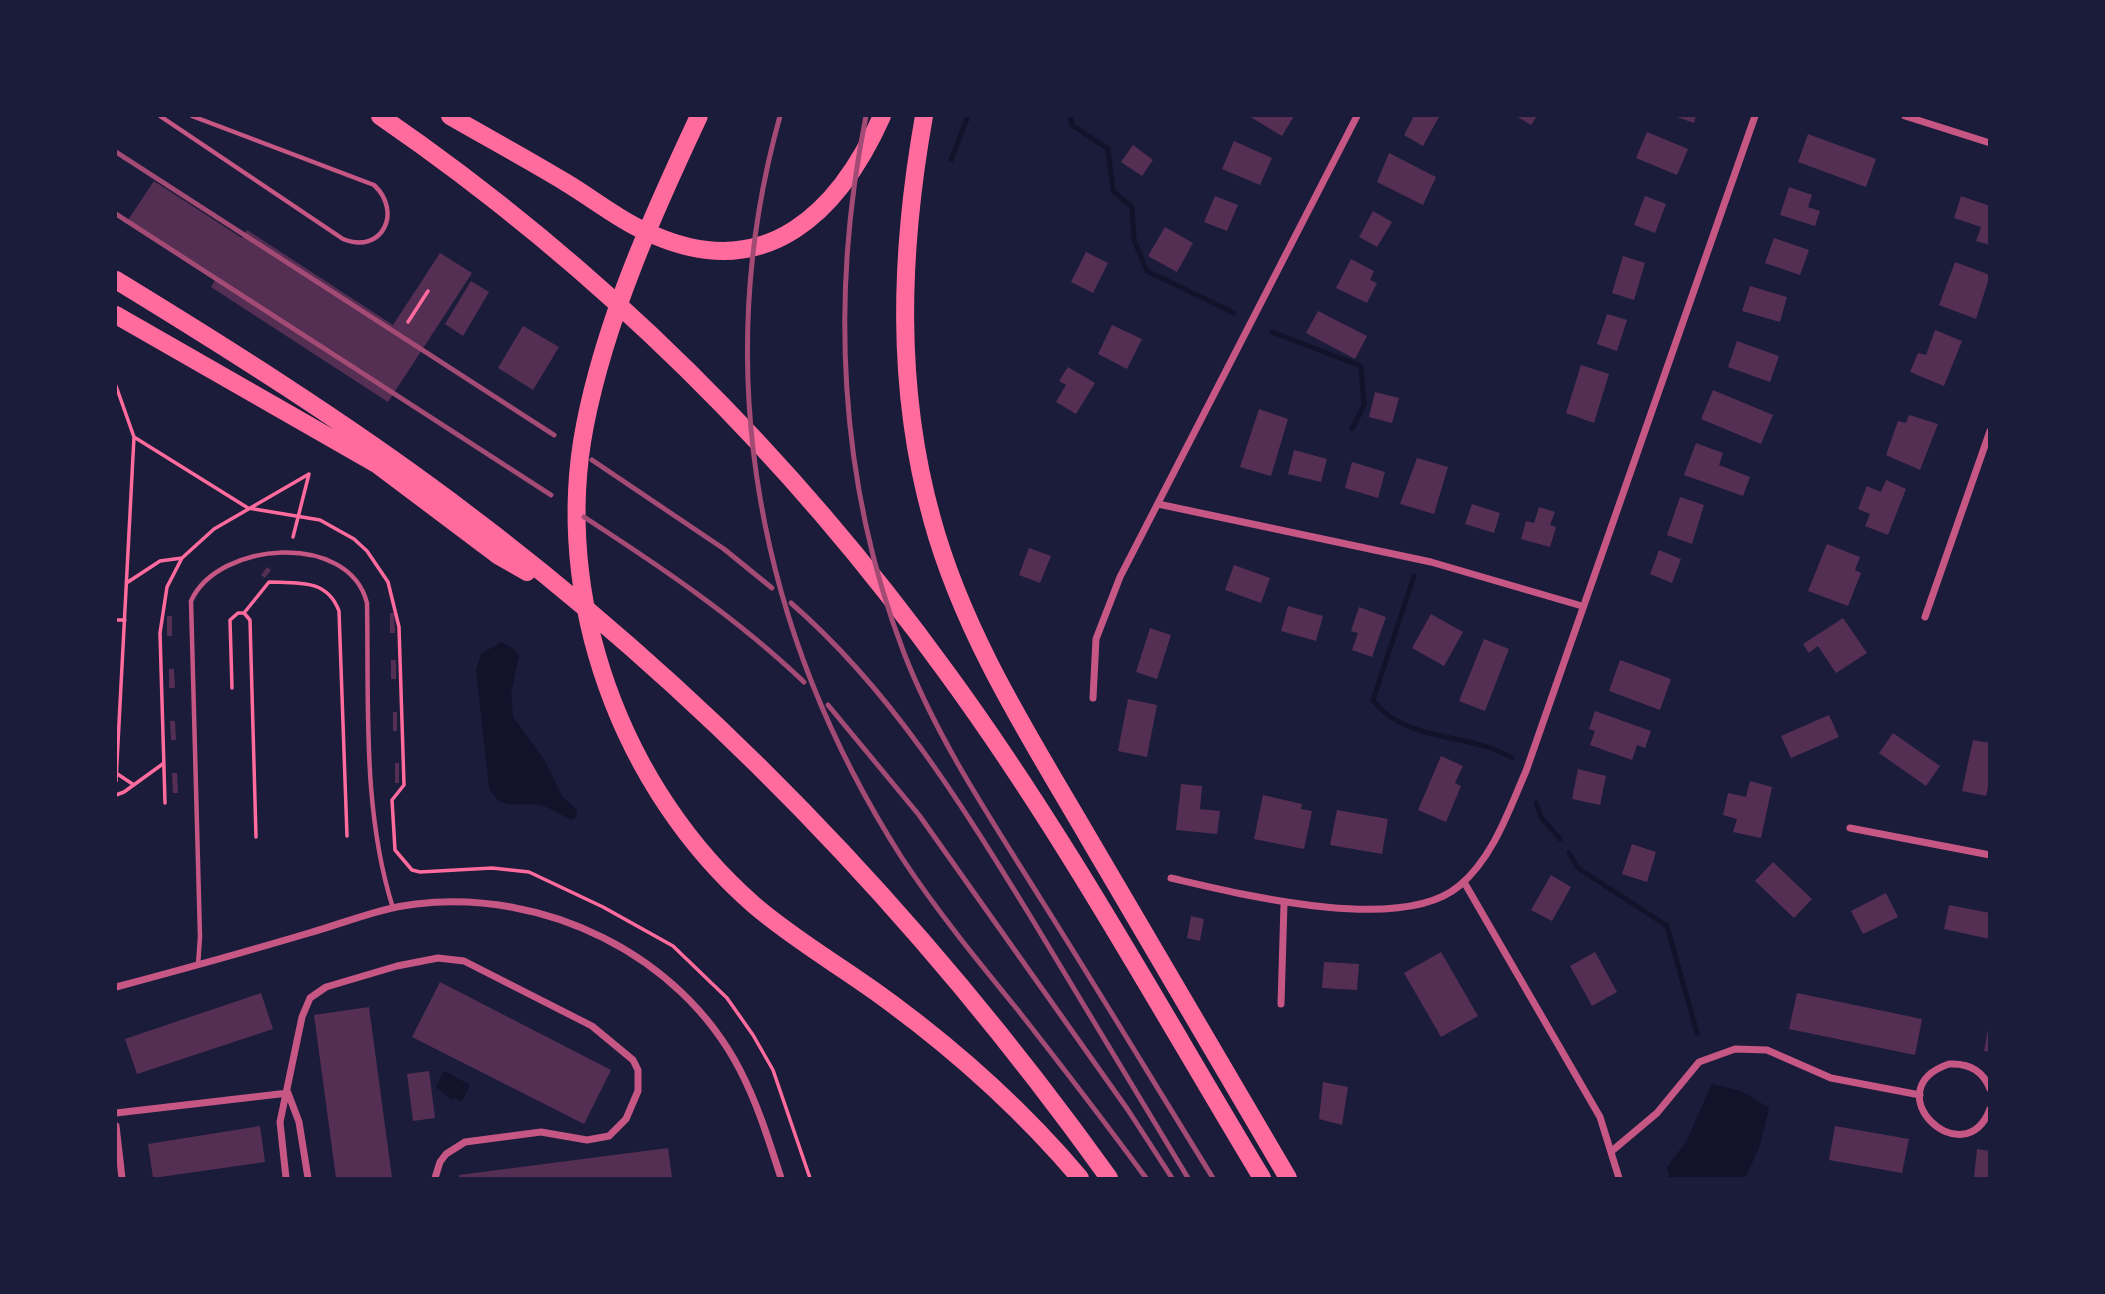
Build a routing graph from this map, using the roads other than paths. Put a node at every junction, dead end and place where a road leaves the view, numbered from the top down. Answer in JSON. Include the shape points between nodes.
{"nodes":[{"id":1,"x":160,"y":116,"type":"edge"},
{"id":2,"x":191,"y":116,"type":"edge"},
{"id":3,"x":380,"y":116,"type":"edge"},
{"id":4,"x":450,"y":116,"type":"edge"},
{"id":5,"x":699,"y":116,"type":"edge"},
{"id":6,"x":882,"y":116,"type":"edge"},
{"id":7,"x":923,"y":116,"type":"edge"},
{"id":8,"x":1357,"y":116,"type":"edge"},
{"id":9,"x":1755,"y":116,"type":"edge"},
{"id":10,"x":1905,"y":116,"type":"edge"},
{"id":11,"x":1990,"y":144,"type":"edge"},
{"id":12,"x":116,"y":280,"type":"edge"},
{"id":13,"x":116,"y":315,"type":"edge"},
{"id":14,"x":1990,"y":431,"type":"edge"},
{"id":15,"x":1158,"y":504,"type":"junction"},
{"id":16,"x":578,"y":602,"type":"junction"},
{"id":17,"x":1582,"y":606,"type":"junction"},
{"id":18,"x":1925,"y":617,"type":"dead end"},
{"id":19,"x":1093,"y":698,"type":"dead end"},
{"id":20,"x":1850,"y":828,"type":"dead end"},
{"id":21,"x":1990,"y":855,"type":"edge"},
{"id":22,"x":1171,"y":878,"type":"dead end"},
{"id":23,"x":1464,"y":882,"type":"junction"},
{"id":24,"x":1284,"y":904,"type":"junction"},
{"id":25,"x":393,"y":909,"type":"junction"},
{"id":26,"x":198,"y":965,"type":"junction"},
{"id":27,"x":116,"y":987,"type":"edge"},
{"id":28,"x":1281,"y":1004,"type":"dead end"},
{"id":29,"x":1990,"y":1088,"type":"edge"},
{"id":30,"x":288,"y":1093,"type":"junction"},
{"id":31,"x":1920,"y":1095,"type":"junction"},
{"id":32,"x":1990,"y":1109,"type":"edge"},
{"id":33,"x":116,"y":1113,"type":"edge"},
{"id":34,"x":116,"y":1126,"type":"edge"},
{"id":35,"x":1613,"y":1150,"type":"junction"},
{"id":36,"x":122,"y":1178,"type":"edge"},
{"id":37,"x":286,"y":1178,"type":"edge"},
{"id":38,"x":308,"y":1178,"type":"edge"},
{"id":39,"x":435,"y":1178,"type":"edge"},
{"id":40,"x":780,"y":1178,"type":"edge"},
{"id":41,"x":1080,"y":1178,"type":"edge"},
{"id":42,"x":1109,"y":1178,"type":"edge"},
{"id":43,"x":1262,"y":1178,"type":"edge"},
{"id":44,"x":1288,"y":1178,"type":"edge"},
{"id":45,"x":1619,"y":1178,"type":"edge"}],
"edges":[{"from":1,"to":2,"type":"lane","via":[[343,239],[370,241],[384,227],[387,200],[374,185]]},
{"from":3,"to":43,"type":"highway","via":[[494,199],[651,334],[778,462],[839,532],[948,674],[1036,803]]},
{"from":4,"to":6,"type":"highway","via":[[637,227],[689,248],[724,252],[771,243],[810,219],[854,171]]},
{"from":5,"to":41,"type":"highway","via":[[665,190],[600,367],[585,425],[578,479],[579,539],[585,602],[602,668],[635,754],[685,831],[740,892],[948,1049],[1010,1104]]},
{"from":7,"to":44,"type":"highway","via":[[906,233],[904,309],[917,455],[941,549],[990,671]]},
{"from":8,"to":15,"type":"street"},
{"from":9,"to":17,"type":"street"},
{"from":10,"to":11,"type":"street"},
{"from":12,"to":16,"type":"highway","via":[[261,371],[447,498]]},
{"from":13,"to":16,"type":"highway","via":[[378,465],[499,556]]},
{"from":14,"to":18,"type":"street"},
{"from":15,"to":17,"type":"street","via":[[1431,562]]},
{"from":15,"to":19,"type":"street","via":[[1120,577],[1096,639]]},
{"from":16,"to":42,"type":"highway","via":[[747,755],[881,893],[1006,1041]]},
{"from":17,"to":23,"type":"street","via":[[1502,828]]},
{"from":20,"to":21,"type":"street"},
{"from":22,"to":24,"type":"street"},
{"from":23,"to":24,"type":"street","via":[[1441,899],[1406,908]]},
{"from":23,"to":35,"type":"street","via":[[1601,1117]]},
{"from":24,"to":28,"type":"street"},
{"from":25,"to":26,"type":"street"},
{"from":25,"to":26,"type":"lane","via":[[383,878],[372,801],[363,587],[342,565],[310,555],[284,553],[238,561],[203,580],[191,601]]},
{"from":25,"to":40,"type":"street","via":[[443,901],[509,905],[577,926],[641,960],[668,980],[719,1036],[760,1112]]},
{"from":26,"to":27,"type":"street"},
{"from":29,"to":31,"type":"street","via":[[1973,1068],[1949,1064],[1928,1076]]},
{"from":30,"to":33,"type":"street"},
{"from":30,"to":37,"type":"street","via":[[280,1126]]},
{"from":30,"to":38,"type":"street","via":[[299,1122]]},
{"from":30,"to":39,"type":"street","via":[[302,1017],[310,998],[378,971],[438,958],[464,961],[577,1017],[633,1060],[638,1091],[626,1119],[609,1136],[587,1140],[541,1132],[465,1142],[446,1154]]},
{"from":31,"to":32,"type":"street","via":[[1926,1119],[1946,1133],[1970,1131]]},
{"from":31,"to":35,"type":"street","via":[[1831,1077],[1767,1050],[1735,1049],[1699,1062],[1657,1113]]},
{"from":34,"to":36,"type":"street"},
{"from":35,"to":45,"type":"street"}]}
